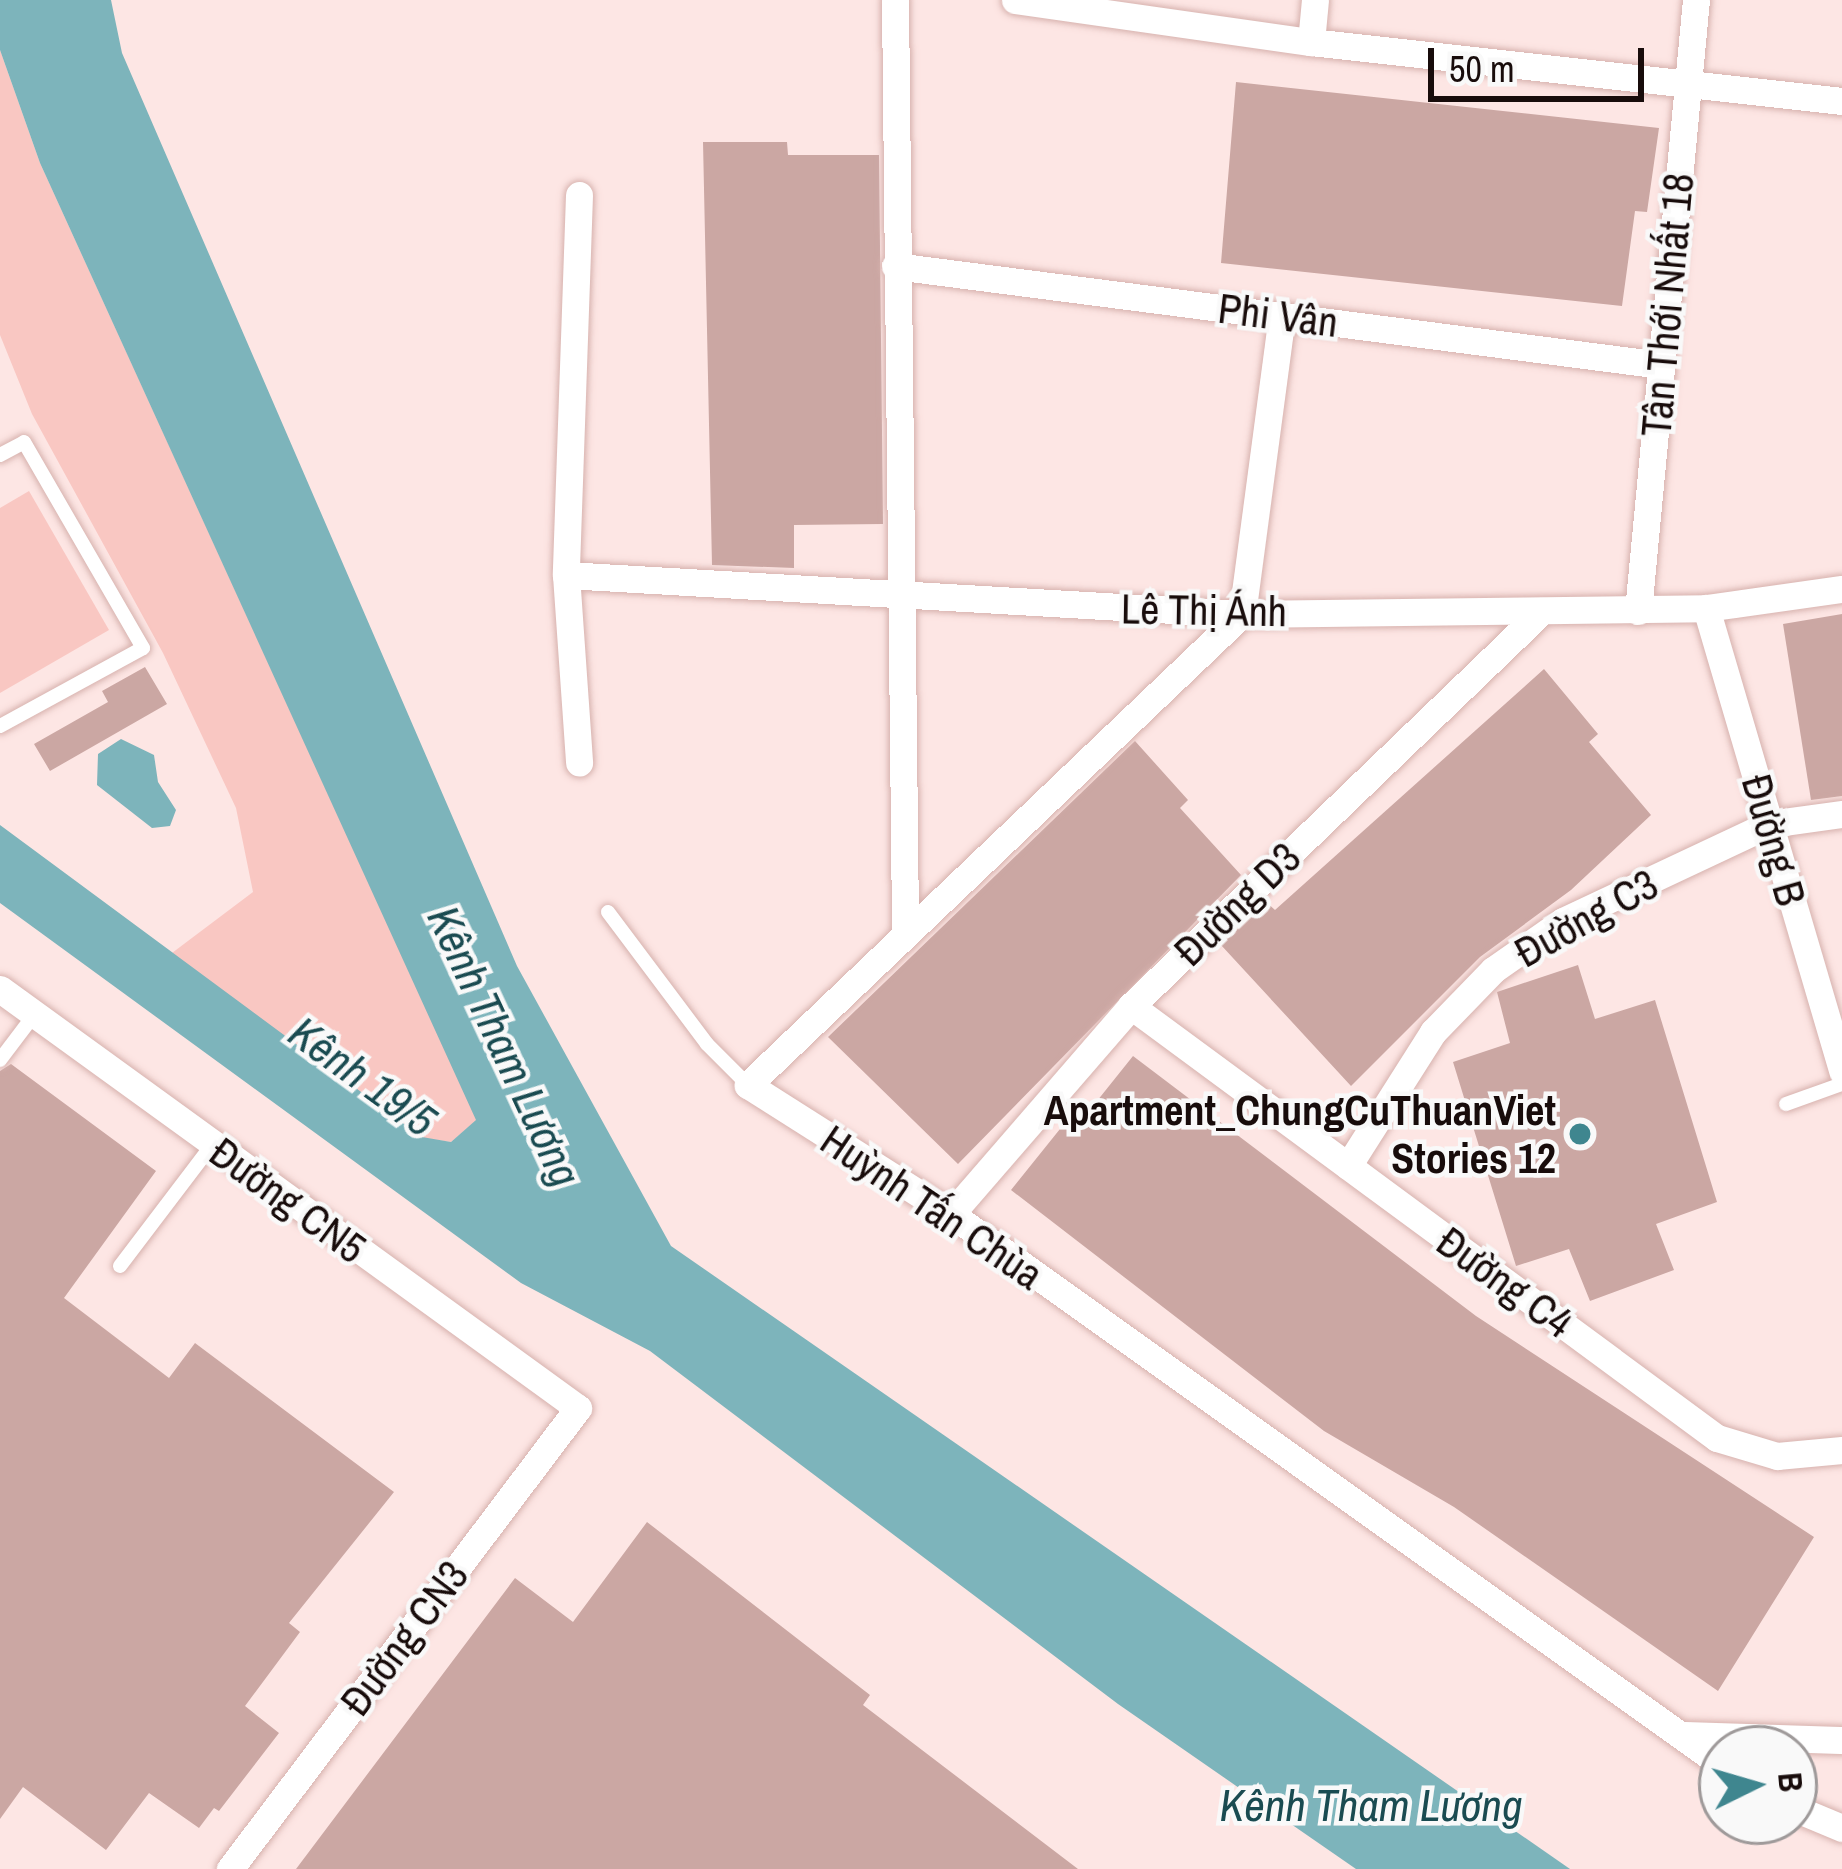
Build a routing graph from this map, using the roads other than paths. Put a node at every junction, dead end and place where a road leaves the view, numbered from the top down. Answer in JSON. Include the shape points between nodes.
{"nodes":[{"id":1,"x":896,"y":0,"type":"edge"},
{"id":2,"x":1015,"y":0,"type":"edge"},
{"id":3,"x":1315,"y":0,"type":"edge"},
{"id":4,"x":1696,"y":0,"type":"edge"},
{"id":5,"x":1311,"y":42,"type":"junction"},
{"id":6,"x":1687,"y":85,"type":"junction"},
{"id":7,"x":1842,"y":100,"type":"edge"},
{"id":8,"x":579,"y":195,"type":"dead end"},
{"id":9,"x":895,"y":266,"type":"junction"},
{"id":10,"x":1282,"y":315,"type":"junction"},
{"id":11,"x":1661,"y":364,"type":"junction"},
{"id":12,"x":0,"y":455,"type":"edge"},
{"id":13,"x":566,"y":575,"type":"junction"},
{"id":14,"x":1842,"y":589,"type":"edge"},
{"id":15,"x":898,"y":600,"type":"junction"},
{"id":16,"x":1706,"y":608,"type":"junction"},
{"id":17,"x":1542,"y":611,"type":"junction"},
{"id":18,"x":1638,"y":611,"type":"junction"},
{"id":19,"x":1242,"y":614,"type":"junction"},
{"id":20,"x":0,"y":726,"type":"edge"},
{"id":21,"x":579,"y":763,"type":"dead end"},
{"id":22,"x":1842,"y":814,"type":"edge"},
{"id":23,"x":1769,"y":824,"type":"junction"},
{"id":24,"x":608,"y":912,"type":"dead end"},
{"id":25,"x":905,"y":930,"type":"junction"},
{"id":26,"x":0,"y":989,"type":"edge"},
{"id":27,"x":1131,"y":1006,"type":"junction"},
{"id":28,"x":34,"y":1015,"type":"junction"},
{"id":29,"x":0,"y":1060,"type":"edge"},
{"id":30,"x":1842,"y":1072,"type":"edge"},
{"id":31,"x":1842,"y":1084,"type":"edge"},
{"id":32,"x":748,"y":1085,"type":"junction"},
{"id":33,"x":1786,"y":1104,"type":"dead end"},
{"id":34,"x":212,"y":1145,"type":"junction"},
{"id":35,"x":1348,"y":1166,"type":"junction"},
{"id":36,"x":951,"y":1214,"type":"junction"},
{"id":37,"x":120,"y":1266,"type":"dead end"},
{"id":38,"x":578,"y":1408,"type":"joint"},
{"id":39,"x":1842,"y":1450,"type":"edge"},
{"id":40,"x":1667,"y":1733,"type":"junction"},
{"id":41,"x":1842,"y":1740,"type":"edge"},
{"id":42,"x":1698,"y":1751,"type":"edge"},
{"id":43,"x":230,"y":1869,"type":"edge"}],
"edges":[{"from":1,"to":9,"type":"street"},
{"from":2,"to":5,"type":"street"},
{"from":3,"to":5,"type":"street"},
{"from":4,"to":6,"type":"street","name":"Tân Thới Nhất 18"},
{"from":5,"to":6,"type":"street"},
{"from":6,"to":7,"type":"street"},
{"from":6,"to":11,"type":"street","name":"Tân Thới Nhất 18"},
{"from":8,"to":13,"type":"street"},
{"from":9,"to":10,"type":"street","name":"Phi Vân"},
{"from":9,"to":15,"type":"street"},
{"from":10,"to":11,"type":"street","name":"Phi Vân"},
{"from":10,"to":19,"type":"street"},
{"from":11,"to":18,"type":"street","name":"Tân Thới Nhất 18"},
{"from":12,"to":20,"type":"lane","via":[[24,442],[143,648]]},
{"from":13,"to":15,"type":"street","name":"Lê Thị Ánh"},
{"from":13,"to":21,"type":"street"},
{"from":14,"to":16,"type":"street","name":"Lê Thị Ánh"},
{"from":15,"to":19,"type":"street","name":"Lê Thị Ánh"},
{"from":15,"to":25,"type":"street"},
{"from":16,"to":18,"type":"street","name":"Lê Thị Ánh"},
{"from":16,"to":23,"type":"street","name":"Đường B"},
{"from":17,"to":18,"type":"street","name":"Lê Thị Ánh"},
{"from":17,"to":19,"type":"street","name":"Lê Thị Ánh"},
{"from":17,"to":27,"type":"street","name":"Đường D3"},
{"from":19,"to":25,"type":"street"},
{"from":22,"to":23,"type":"street","name":"Đường C3"},
{"from":23,"to":30,"type":"street","name":"Đường B"},
{"from":23,"to":35,"type":"street","name":"Đường C3","via":[[1563,921],[1493,970],[1433,1032]]},
{"from":24,"to":32,"type":"lane","via":[[707,1044]]},
{"from":25,"to":32,"type":"street"},
{"from":26,"to":28,"type":"street","name":"Đường CN5"},
{"from":27,"to":35,"type":"street","name":"Đường C4"},
{"from":27,"to":36,"type":"street","name":"Đường D3"},
{"from":28,"to":29,"type":"lane"},
{"from":28,"to":34,"type":"street","name":"Đường CN5"},
{"from":31,"to":33,"type":"lane"},
{"from":32,"to":36,"type":"street","name":"Huỳnh Tấn Chùa"},
{"from":34,"to":37,"type":"lane"},
{"from":34,"to":38,"type":"street","name":"Đường CN5"},
{"from":35,"to":39,"type":"street","name":"Đường C4","via":[[1717,1438],[1777,1456]]},
{"from":36,"to":40,"type":"street","name":"Huỳnh Tấn Chùa"},
{"from":38,"to":43,"type":"street","name":"Đường CN3"},
{"from":40,"to":41,"type":"street","name":"Huỳnh Tấn Chùa","via":[[1736,1743]]},
{"from":40,"to":42,"type":"street","name":"Huỳnh Tấn Chùa"}]}
